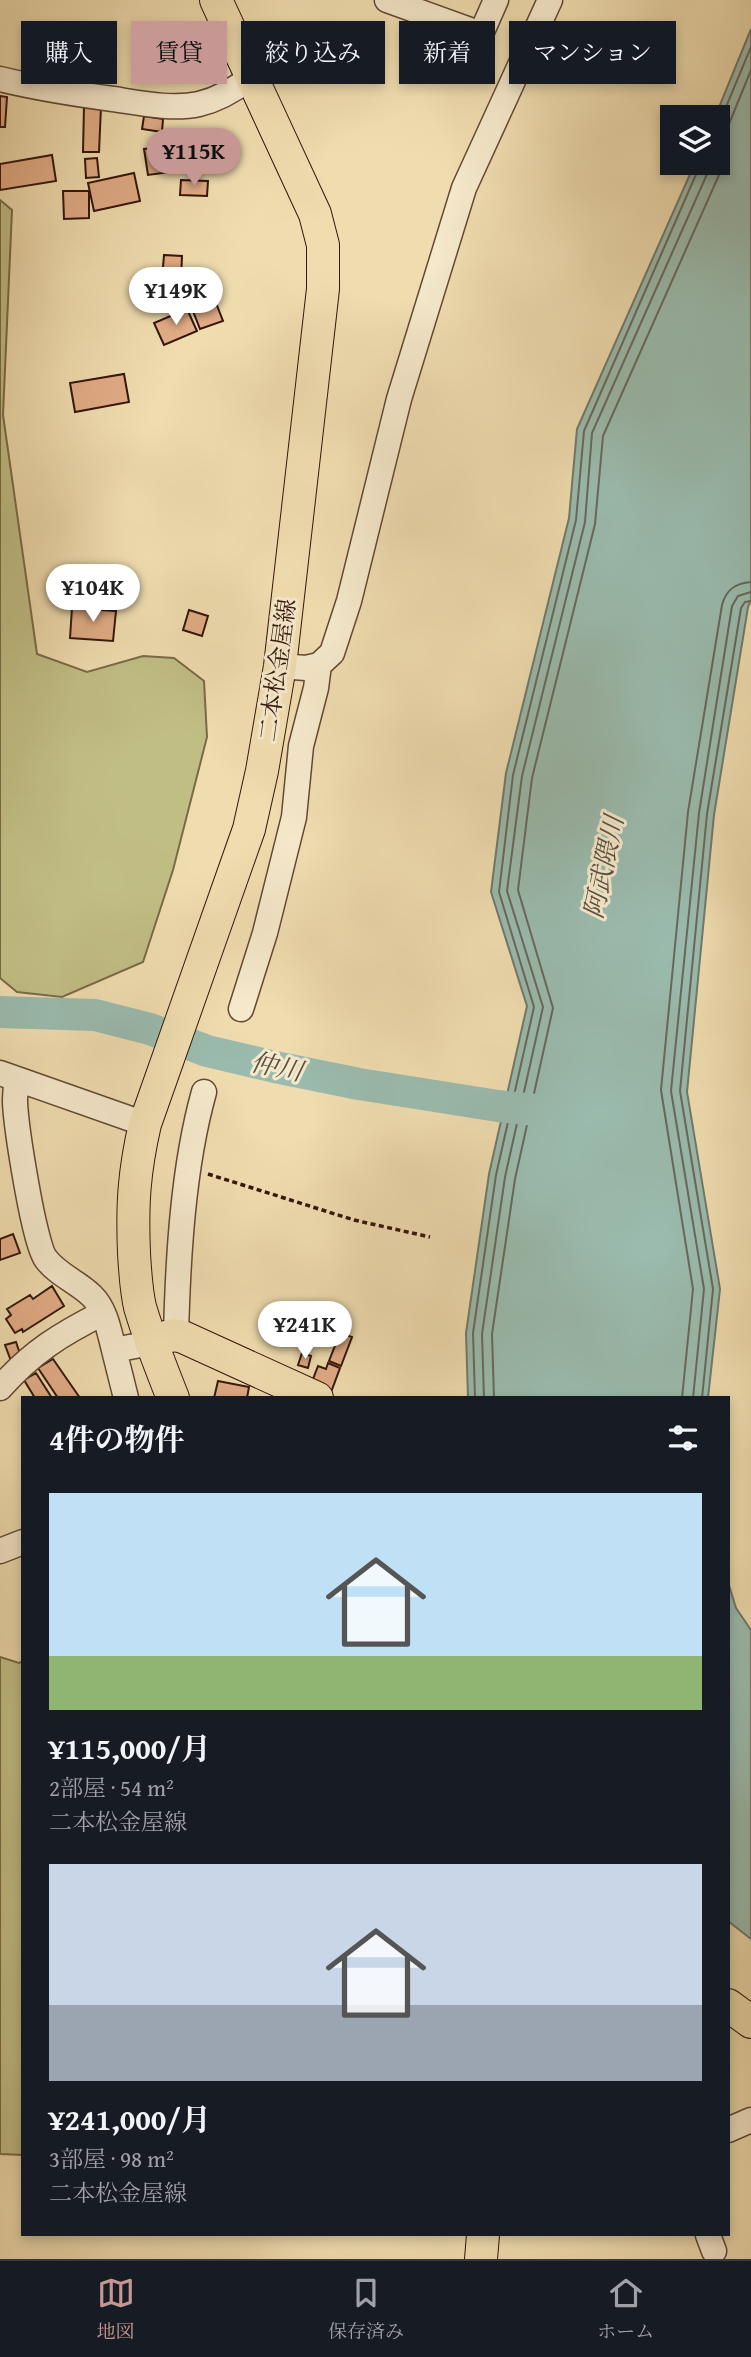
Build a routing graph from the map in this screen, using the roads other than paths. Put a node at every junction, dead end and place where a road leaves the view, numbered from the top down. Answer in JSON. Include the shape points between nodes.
{"nodes":[{"id":1,"x":216,"y":0,"type":"edge"},
{"id":2,"x":387,"y":0,"type":"edge"},
{"id":3,"x":496,"y":0,"type":"edge"},
{"id":4,"x":550,"y":0,"type":"edge"},
{"id":5,"x":241,"y":53,"type":"edge"},
{"id":6,"x":0,"y":79,"type":"edge"},
{"id":7,"x":242,"y":84,"type":"edge"},
{"id":8,"x":256,"y":84,"type":"edge"},
{"id":9,"x":319,"y":665,"type":"junction"},
{"id":10,"x":280,"y":666,"type":"junction"},
{"id":11,"x":242,"y":1009,"type":"dead end"},
{"id":12,"x":8,"y":1077,"type":"edge"},
{"id":13,"x":204,"y":1092,"type":"dead end"},
{"id":14,"x":145,"y":1124,"type":"junction"},
{"id":15,"x":103,"y":1312,"type":"junction"},
{"id":16,"x":164,"y":1339,"type":"junction"},
{"id":17,"x":114,"y":1350,"type":"junction"},
{"id":18,"x":0,"y":1388,"type":"edge"},
{"id":19,"x":126,"y":1396,"type":"edge"},
{"id":20,"x":173,"y":1396,"type":"edge"},
{"id":21,"x":312,"y":1396,"type":"edge"},
{"id":22,"x":21,"y":1543,"type":"edge"},
{"id":23,"x":0,"y":1552,"type":"edge"},
{"id":24,"x":730,"y":2006,"type":"edge"},
{"id":25,"x":751,"y":2022,"type":"edge"},
{"id":26,"x":751,"y":2120,"type":"edge"},
{"id":27,"x":730,"y":2129,"type":"edge"},
{"id":28,"x":483,"y":2236,"type":"edge"},
{"id":29,"x":481,"y":2259,"type":"edge"}],
"edges":[{"from":1,"to":5,"type":"main road","name":"二本松金屋線"},
{"from":2,"to":3,"type":"street","via":[[481,34]]},
{"from":4,"to":9,"type":"street","via":[[464,188],[399,399],[349,601],[332,653]]},
{"from":6,"to":7,"type":"street","via":[[177,106],[215,99]]},
{"from":8,"to":10,"type":"main road","name":"二本松金屋線","via":[[305,189],[323,245],[320,334]]},
{"from":9,"to":10,"type":"street"},
{"from":9,"to":11,"type":"street","via":[[301,747],[293,817]]},
{"from":10,"to":14,"type":"main road","name":"二本松金屋線","via":[[249,829]]},
{"from":12,"to":14,"type":"street"},
{"from":12,"to":15,"type":"street","via":[[34,1230],[43,1257],[93,1296]]},
{"from":13,"to":16,"type":"street","via":[[188,1173],[177,1298]]},
{"from":14,"to":16,"type":"main road","name":"二本松金屋線","via":[[132,1200],[135,1267],[139,1304]]},
{"from":15,"to":17,"type":"street"},
{"from":15,"to":18,"type":"street","via":[[36,1351]]},
{"from":16,"to":17,"type":"street"},
{"from":16,"to":20,"type":"main road","name":"二本松金屋線"},
{"from":16,"to":21,"type":"main road"},
{"from":17,"to":19,"type":"street"},
{"from":22,"to":23,"type":"street"},
{"from":24,"to":25,"type":"main road"},
{"from":26,"to":27,"type":"street"},
{"from":28,"to":29,"type":"main road"}]}
